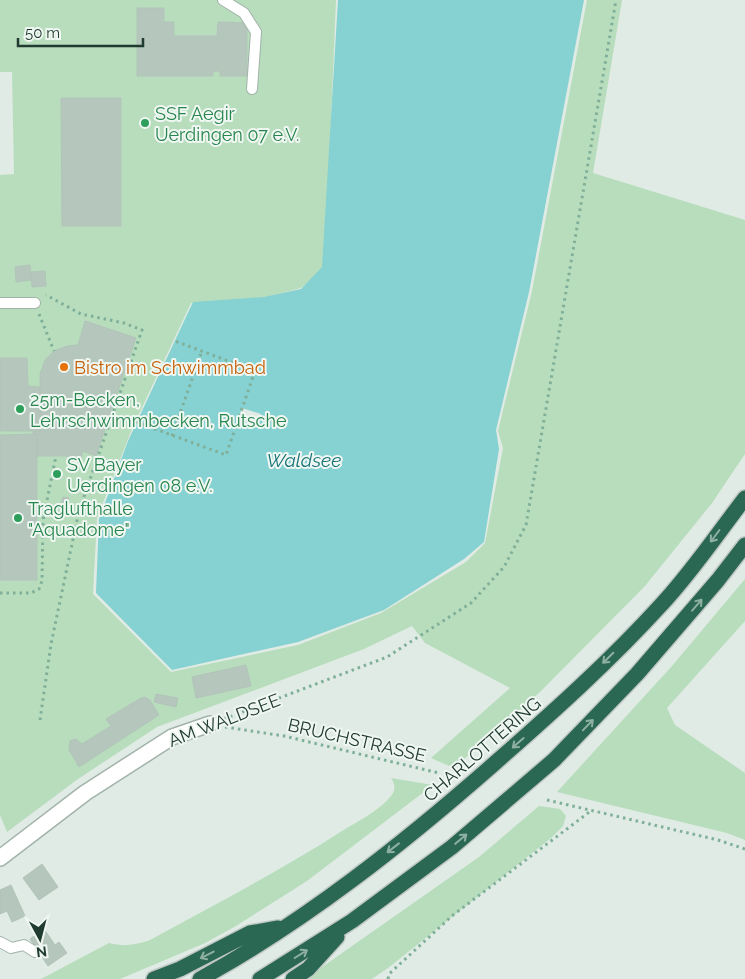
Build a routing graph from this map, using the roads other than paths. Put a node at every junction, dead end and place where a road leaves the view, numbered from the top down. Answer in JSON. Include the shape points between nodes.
{"nodes":[{"id":1,"x":223,"y":0,"type":"edge"},
{"id":2,"x":252,"y":89,"type":"dead end"},
{"id":3,"x":0,"y":303,"type":"edge"},
{"id":4,"x":35,"y":303,"type":"road end"},
{"id":5,"x":745,"y":498,"type":"edge"},
{"id":6,"x":745,"y":545,"type":"edge"},
{"id":7,"x":210,"y":724,"type":"road end"},
{"id":8,"x":0,"y":858,"type":"edge"},
{"id":9,"x":352,"y":921,"type":"junction"},
{"id":10,"x":284,"y":927,"type":"junction"},
{"id":11,"x":0,"y":942,"type":"edge"},
{"id":12,"x":35,"y":952,"type":"dead end"},
{"id":13,"x":154,"y":979,"type":"edge"},
{"id":14,"x":200,"y":979,"type":"edge"},
{"id":15,"x":260,"y":979,"type":"edge"},
{"id":16,"x":293,"y":979,"type":"edge"}],
"edges":[{"from":1,"to":2,"type":"lane","via":[[244,13],[256,32]]},
{"from":3,"to":4,"type":"lane"},
{"from":5,"to":10,"type":"highway","name":"CHARLOTTERING","one_way":true,"via":[[662,604],[554,711],[451,802],[362,873]]},
{"from":9,"to":6,"type":"highway","one_way":true,"via":[[452,847],[554,760],[637,674]]},
{"from":7,"to":8,"type":"street","name":"AM WALDSEE","via":[[172,737],[124,767]]},
{"from":15,"to":9,"type":"highway","one_way":true},
{"from":9,"to":16,"type":"highway","via":[[308,969]]},
{"from":10,"to":13,"type":"highway","one_way":true,"via":[[250,933]]},
{"from":10,"to":14,"type":"highway","name":"CHARLOTTERING"},
{"from":11,"to":12,"type":"lane","via":[[11,948],[24,945]]}]}
